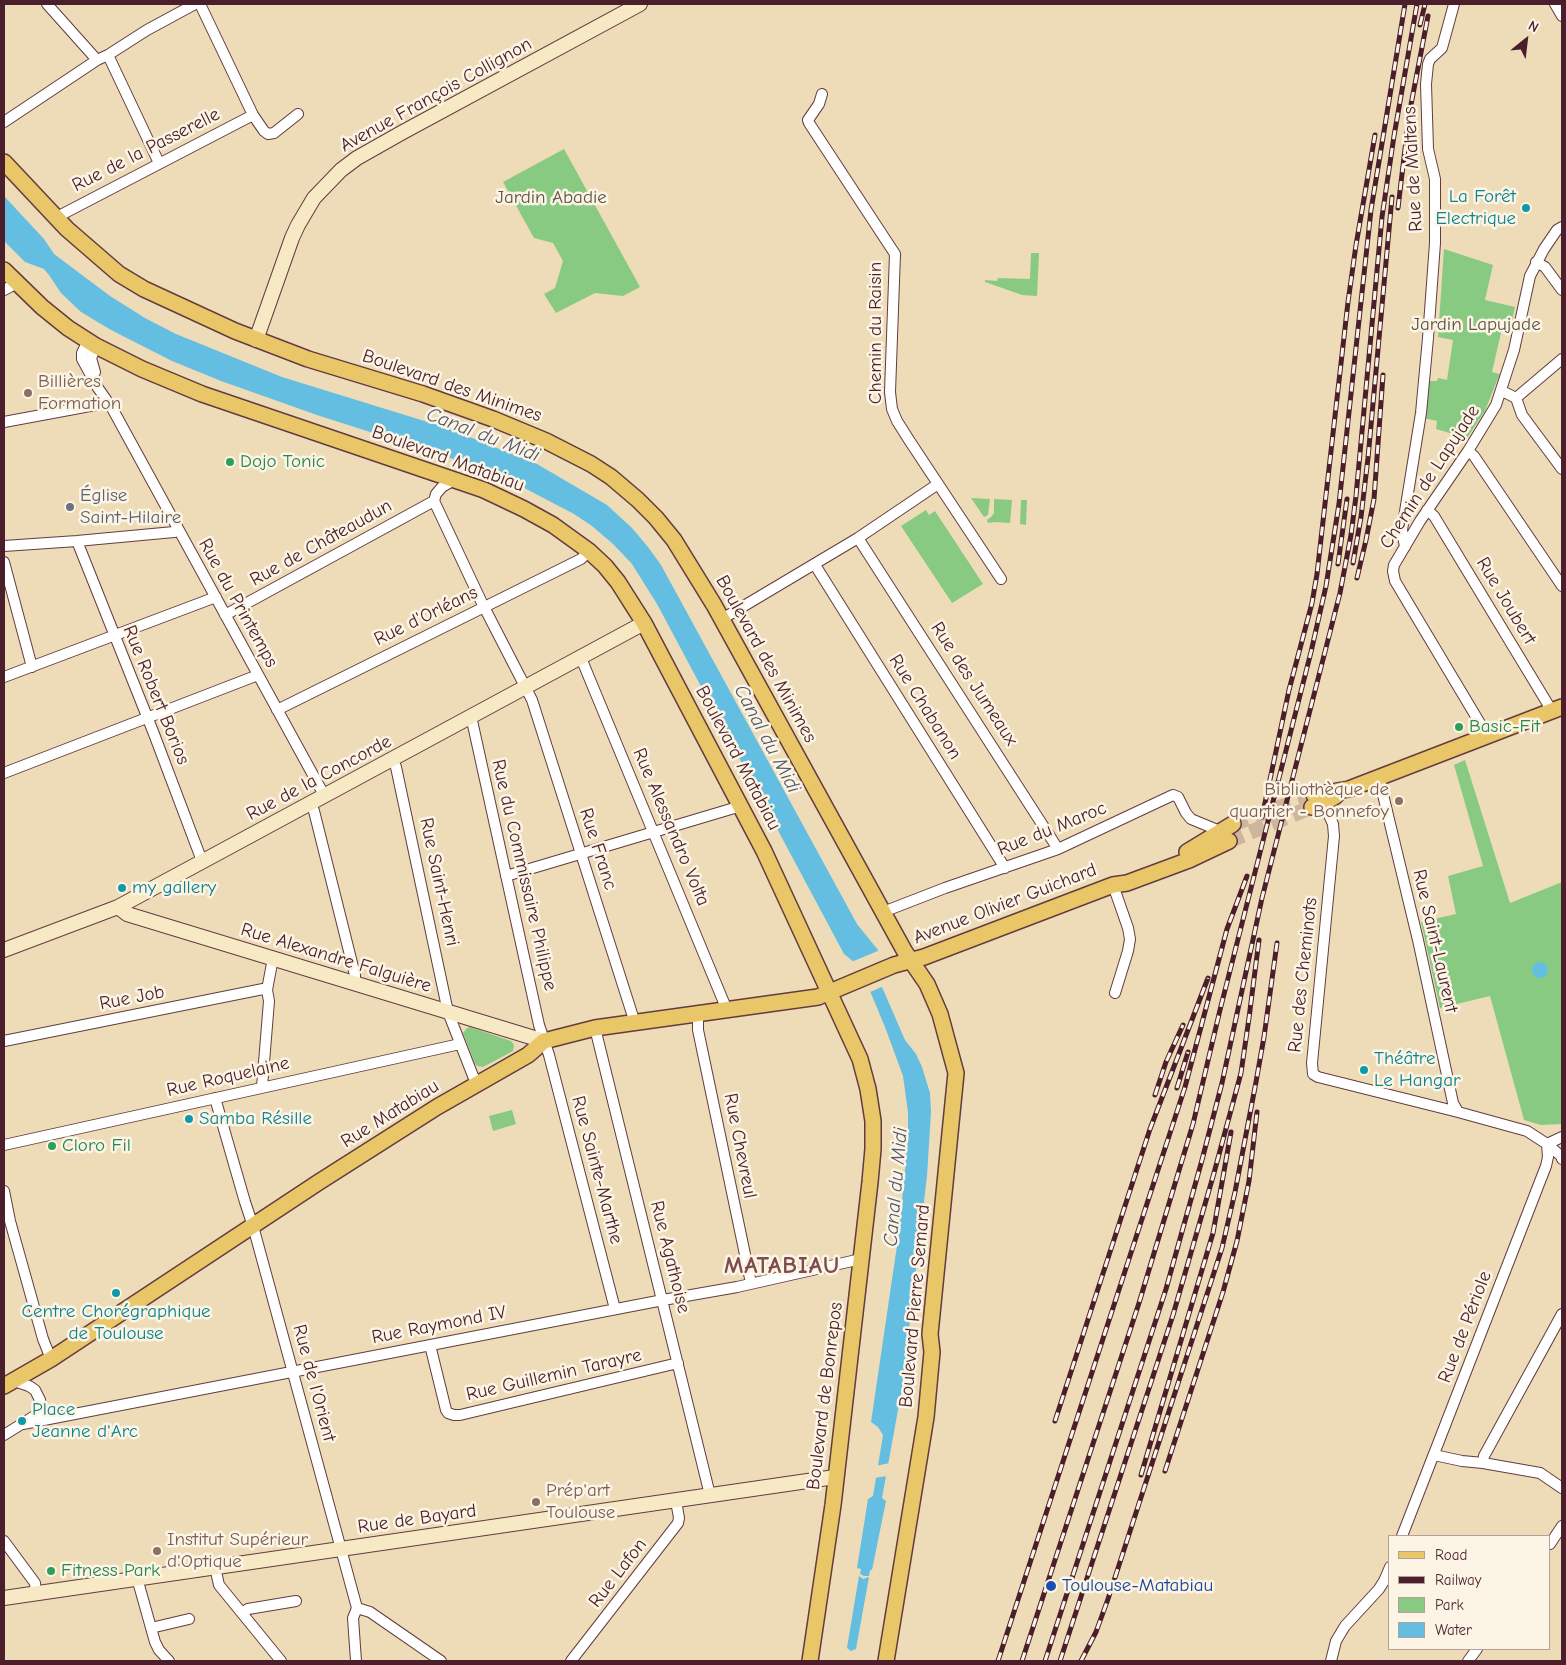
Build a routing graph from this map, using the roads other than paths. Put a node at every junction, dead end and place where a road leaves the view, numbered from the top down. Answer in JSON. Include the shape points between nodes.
{"nodes":[{"id":1,"x":47,"y":4,"type":"edge"},
{"id":2,"x":195,"y":4,"type":"edge"},
{"id":3,"x":200,"y":4,"type":"edge"},
{"id":4,"x":640,"y":4,"type":"edge"},
{"id":5,"x":1454,"y":4,"type":"edge"},
{"id":6,"x":1555,"y":4,"type":"edge"},
{"id":7,"x":1562,"y":16,"type":"edge"},
{"id":8,"x":108,"y":55,"type":"junction"},
{"id":9,"x":97,"y":60,"type":"junction"},
{"id":10,"x":822,"y":94,"type":"dead end"},
{"id":11,"x":298,"y":114,"type":"dead end"},
{"id":12,"x":253,"y":115,"type":"junction"},
{"id":13,"x":4,"y":122,"type":"edge"},
{"id":14,"x":4,"y":162,"type":"edge"},
{"id":15,"x":160,"y":163,"type":"junction"},
{"id":16,"x":56,"y":218,"type":"junction"},
{"id":17,"x":1562,"y":227,"type":"edge"},
{"id":18,"x":1536,"y":262,"type":"junction"},
{"id":19,"x":4,"y":270,"type":"edge"},
{"id":20,"x":10,"y":286,"type":"edge"},
{"id":21,"x":1562,"y":290,"type":"edge"},
{"id":22,"x":256,"y":340,"type":"junction"},
{"id":23,"x":92,"y":344,"type":"junction"},
{"id":24,"x":1562,"y":359,"type":"edge"},
{"id":25,"x":1502,"y":391,"type":"junction"},
{"id":26,"x":1516,"y":398,"type":"junction"},
{"id":27,"x":107,"y":401,"type":"junction"},
{"id":28,"x":4,"y":422,"type":"edge"},
{"id":29,"x":1468,"y":451,"type":"junction"},
{"id":30,"x":1562,"y":469,"type":"edge"},
{"id":31,"x":454,"y":480,"type":"junction"},
{"id":32,"x":938,"y":484,"type":"junction"},
{"id":33,"x":434,"y":501,"type":"junction"},
{"id":34,"x":1428,"y":510,"type":"junction"},
{"id":35,"x":178,"y":530,"type":"junction"},
{"id":36,"x":858,"y":538,"type":"junction"},
{"id":37,"x":77,"y":542,"type":"junction"},
{"id":38,"x":4,"y":546,"type":"edge"},
{"id":39,"x":1405,"y":547,"type":"junction"},
{"id":40,"x":589,"y":551,"type":"junction"},
{"id":41,"x":4,"y":562,"type":"edge"},
{"id":42,"x":815,"y":565,"type":"junction"},
{"id":43,"x":1001,"y":579,"type":"dead end"},
{"id":44,"x":1562,"y":586,"type":"edge"},
{"id":45,"x":216,"y":597,"type":"junction"},
{"id":46,"x":484,"y":607,"type":"junction"},
{"id":47,"x":225,"y":615,"type":"junction"},
{"id":48,"x":722,"y":619,"type":"junction"},
{"id":49,"x":644,"y":623,"type":"junction"},
{"id":50,"x":114,"y":636,"type":"junction"},
{"id":51,"x":581,"y":658,"type":"junction"},
{"id":52,"x":32,"y":667,"type":"junction"},
{"id":53,"x":258,"y":675,"type":"junction"},
{"id":54,"x":4,"y":677,"type":"edge"},
{"id":55,"x":525,"y":687,"type":"junction"},
{"id":56,"x":1557,"y":709,"type":"edge"},
{"id":57,"x":277,"y":710,"type":"junction"},
{"id":58,"x":471,"y":716,"type":"junction"},
{"id":59,"x":148,"y":719,"type":"junction"},
{"id":60,"x":1487,"y":735,"type":"junction"},
{"id":61,"x":392,"y":760,"type":"junction"},
{"id":62,"x":4,"y":773,"type":"edge"},
{"id":63,"x":1379,"y":778,"type":"junction"},
{"id":64,"x":1349,"y":789,"type":"junction"},
{"id":65,"x":324,"y":795,"type":"junction"},
{"id":66,"x":1316,"y":802,"type":"junction"},
{"id":67,"x":310,"y":803,"type":"junction"},
{"id":68,"x":741,"y":806,"type":"junction"},
{"id":69,"x":654,"y":832,"type":"junction"},
{"id":70,"x":1227,"y":832,"type":"joint"},
{"id":71,"x":1058,"y":849,"type":"junction"},
{"id":72,"x":582,"y":854,"type":"junction"},
{"id":73,"x":202,"y":861,"type":"junction"},
{"id":74,"x":1005,"y":868,"type":"junction"},
{"id":75,"x":506,"y":876,"type":"junction"},
{"id":76,"x":1113,"y":885,"type":"junction"},
{"id":77,"x":118,"y":906,"type":"junction"},
{"id":78,"x":883,"y":912,"type":"junction"},
{"id":79,"x":4,"y":950,"type":"edge"},
{"id":80,"x":273,"y":958,"type":"junction"},
{"id":81,"x":911,"y":961,"type":"junction"},
{"id":82,"x":851,"y":983,"type":"joint"},
{"id":83,"x":354,"y":984,"type":"junction"},
{"id":84,"x":267,"y":990,"type":"junction"},
{"id":85,"x":830,"y":992,"type":"junction"},
{"id":86,"x":1114,"y":992,"type":"dead end"},
{"id":87,"x":727,"y":1010,"type":"junction"},
{"id":88,"x":448,"y":1012,"type":"junction"},
{"id":89,"x":698,"y":1015,"type":"junction"},
{"id":90,"x":635,"y":1023,"type":"junction"},
{"id":91,"x":595,"y":1028,"type":"junction"},
{"id":92,"x":544,"y":1040,"type":"junction"},
{"id":93,"x":4,"y":1041,"type":"edge"},
{"id":94,"x":460,"y":1044,"type":"junction"},
{"id":95,"x":478,"y":1084,"type":"junction"},
{"id":96,"x":262,"y":1087,"type":"junction"},
{"id":97,"x":215,"y":1098,"type":"junction"},
{"id":98,"x":1458,"y":1112,"type":"junction"},
{"id":99,"x":1562,"y":1137,"type":"edge"},
{"id":100,"x":1547,"y":1144,"type":"junction"},
{"id":101,"x":4,"y":1145,"type":"edge"},
{"id":102,"x":1562,"y":1159,"type":"edge"},
{"id":103,"x":4,"y":1193,"type":"edge"},
{"id":104,"x":254,"y":1226,"type":"junction"},
{"id":105,"x":861,"y":1259,"type":"junction"},
{"id":106,"x":751,"y":1283,"type":"junction"},
{"id":107,"x":663,"y":1300,"type":"junction"},
{"id":108,"x":615,"y":1309,"type":"junction"},
{"id":109,"x":1562,"y":1314,"type":"edge"},
{"id":110,"x":430,"y":1345,"type":"junction"},
{"id":111,"x":51,"y":1359,"type":"junction"},
{"id":112,"x":678,"y":1363,"type":"junction"},
{"id":113,"x":293,"y":1372,"type":"junction"},
{"id":114,"x":9,"y":1384,"type":"edge"},
{"id":115,"x":23,"y":1424,"type":"junction"},
{"id":116,"x":4,"y":1435,"type":"edge"},
{"id":117,"x":1434,"y":1455,"type":"junction"},
{"id":118,"x":1483,"y":1463,"type":"junction"},
{"id":119,"x":835,"y":1477,"type":"junction"},
{"id":120,"x":1562,"y":1488,"type":"edge"},
{"id":121,"x":710,"y":1495,"type":"junction"},
{"id":122,"x":676,"y":1501,"type":"junction"},
{"id":123,"x":1562,"y":1526,"type":"edge"},
{"id":124,"x":1402,"y":1535,"type":"edge"},
{"id":125,"x":4,"y":1541,"type":"edge"},
{"id":126,"x":1551,"y":1542,"type":"edge"},
{"id":127,"x":340,"y":1549,"type":"junction"},
{"id":128,"x":215,"y":1567,"type":"junction"},
{"id":129,"x":137,"y":1578,"type":"junction"},
{"id":130,"x":1387,"y":1582,"type":"edge"},
{"id":131,"x":36,"y":1594,"type":"junction"},
{"id":132,"x":4,"y":1598,"type":"edge"},
{"id":133,"x":296,"y":1601,"type":"dead end"},
{"id":134,"x":357,"y":1608,"type":"junction"},
{"id":135,"x":242,"y":1613,"type":"junction"},
{"id":136,"x":189,"y":1619,"type":"dead end"},
{"id":137,"x":151,"y":1628,"type":"junction"},
{"id":138,"x":169,"y":1661,"type":"edge"},
{"id":139,"x":280,"y":1661,"type":"edge"},
{"id":140,"x":356,"y":1661,"type":"edge"},
{"id":141,"x":441,"y":1661,"type":"edge"},
{"id":142,"x":571,"y":1661,"type":"edge"},
{"id":143,"x":810,"y":1661,"type":"edge"},
{"id":144,"x":886,"y":1661,"type":"edge"},
{"id":145,"x":1331,"y":1661,"type":"edge"}],
"edges":[{"from":1,"to":9,"type":"street"},
{"from":2,"to":8,"type":"street"},
{"from":3,"to":12,"type":"street"},
{"from":4,"to":22,"type":"street","name":"Avenue François Collignon","via":[[356,158],[341,170],[314,198],[298,225]]},
{"from":5,"to":39,"type":"street","name":"Rue de Maltens","via":[[1442,48],[1428,64],[1426,84],[1428,149],[1435,180],[1435,242],[1421,413],[1402,530]]},
{"from":6,"to":7,"type":"street"},
{"from":8,"to":9,"type":"street"},
{"from":8,"to":15,"type":"street"},
{"from":9,"to":13,"type":"street"},
{"from":10,"to":32,"type":"street","name":"Chemin du Raisin","via":[[809,123],[895,254],[890,400],[897,421]]},
{"from":11,"to":12,"type":"street","via":[[268,134]]},
{"from":12,"to":15,"type":"street","name":"Rue de la Passerelle"},
{"from":14,"to":16,"type":"main road","name":"Boulevard des Minimes"},
{"from":15,"to":16,"type":"street","name":"Rue de la Passerelle"},
{"from":16,"to":22,"type":"main road","name":"Boulevard des Minimes","via":[[102,260],[131,281]]},
{"from":17,"to":18,"type":"street","name":"Chemin de Lapujade"},
{"from":18,"to":21,"type":"street","via":[[1545,267]]},
{"from":18,"to":25,"type":"street","name":"Chemin de Lapujade"},
{"from":19,"to":20,"type":"main road","name":"Boulevard Matabiau"},
{"from":20,"to":23,"type":"main road","name":"Boulevard Matabiau"},
{"from":22,"to":48,"type":"main road","name":"Boulevard des Minimes","via":[[493,418],[591,464],[618,483],[656,518],[674,540]]},
{"from":23,"to":27,"type":"street","name":"Rue du Printemps","via":[[91,362]]},
{"from":23,"to":31,"type":"main road","name":"Boulevard Matabiau","via":[[202,394]]},
{"from":24,"to":26,"type":"street"},
{"from":25,"to":26,"type":"street"},
{"from":25,"to":29,"type":"street","name":"Chemin de Lapujade","via":[[1492,414]]},
{"from":26,"to":30,"type":"street","via":[[1522,415]]},
{"from":27,"to":28,"type":"street"},
{"from":27,"to":35,"type":"street","name":"Rue du Printemps"},
{"from":29,"to":34,"type":"street","name":"Chemin de Lapujade"},
{"from":29,"to":44,"type":"street"},
{"from":31,"to":33,"type":"street","via":[[442,487]]},
{"from":31,"to":40,"type":"main road","name":"Boulevard Matabiau","via":[[484,490],[553,524]]},
{"from":32,"to":36,"type":"street"},
{"from":32,"to":43,"type":"street"},
{"from":33,"to":46,"type":"street","name":"Rue Franc"},
{"from":33,"to":47,"type":"street","name":"Rue de Châteaudun"},
{"from":34,"to":39,"type":"street","name":"Chemin de Lapujade"},
{"from":34,"to":56,"type":"street","name":"Rue Joubert"},
{"from":35,"to":37,"type":"street"},
{"from":35,"to":45,"type":"street","name":"Rue du Printemps"},
{"from":36,"to":42,"type":"street"},
{"from":36,"to":71,"type":"street","name":"Rue des Jumeaux"},
{"from":37,"to":38,"type":"street"},
{"from":37,"to":50,"type":"street","name":"Rue Robert Borios"},
{"from":39,"to":60,"type":"street","name":"Chemin de Lapujade","via":[[1394,565],[1395,581]]},
{"from":40,"to":46,"type":"street","name":"Rue d'Orléans","via":[[581,559]]},
{"from":40,"to":49,"type":"main road","name":"Boulevard Matabiau","via":[[618,582]]},
{"from":41,"to":52,"type":"street"},
{"from":42,"to":48,"type":"street"},
{"from":42,"to":74,"type":"street","name":"Rue Chabanon"},
{"from":45,"to":47,"type":"street","name":"Rue du Printemps"},
{"from":45,"to":50,"type":"street"},
{"from":46,"to":55,"type":"street","name":"Rue Franc"},
{"from":46,"to":57,"type":"street","name":"Rue d'Orléans"},
{"from":47,"to":53,"type":"street","name":"Rue du Printemps"},
{"from":48,"to":78,"type":"main road","name":"Boulevard des Minimes"},
{"from":49,"to":51,"type":"street","name":"Rue de la Concorde"},
{"from":49,"to":68,"type":"main road","name":"Boulevard Matabiau"},
{"from":50,"to":52,"type":"street"},
{"from":50,"to":59,"type":"street","name":"Rue Robert Borios"},
{"from":51,"to":55,"type":"street","name":"Rue de la Concorde"},
{"from":51,"to":69,"type":"street","name":"Rue Alessandro Volta"},
{"from":52,"to":54,"type":"street"},
{"from":53,"to":57,"type":"street","name":"Rue du Printemps"},
{"from":53,"to":59,"type":"street"},
{"from":55,"to":58,"type":"street","name":"Rue de la Concorde"},
{"from":55,"to":72,"type":"street","name":"Rue Franc"},
{"from":56,"to":60,"type":"main road"},
{"from":57,"to":65,"type":"street","name":"Rue du Printemps"},
{"from":58,"to":61,"type":"street","name":"Rue de la Concorde"},
{"from":58,"to":75,"type":"street","name":"Rue du Commissaire Philippe"},
{"from":59,"to":62,"type":"street"},
{"from":59,"to":73,"type":"street","name":"Rue Robert Borios"},
{"from":60,"to":63,"type":"main road"},
{"from":61,"to":65,"type":"street","name":"Rue de la Concorde"},
{"from":61,"to":88,"type":"street","name":"Rue Saint-Henri"},
{"from":63,"to":64,"type":"main road"},
{"from":63,"to":98,"type":"street","name":"Rue Saint-Laurent","via":[[1453,1103]]},
{"from":64,"to":66,"type":"main road"},
{"from":64,"to":66,"type":"main road"},
{"from":65,"to":67,"type":"street","name":"Rue de la Concorde"},
{"from":66,"to":98,"type":"street","name":"Rue des Cheminots","via":[[1328,813],[1334,836],[1313,1074]]},
{"from":67,"to":73,"type":"street","name":"Rue de la Concorde"},
{"from":67,"to":83,"type":"street","via":[[355,975]]},
{"from":68,"to":69,"type":"street"},
{"from":68,"to":85,"type":"main road","name":"Boulevard Matabiau"},
{"from":69,"to":72,"type":"street"},
{"from":69,"to":87,"type":"street","name":"Rue Alessandro Volta"},
{"from":70,"to":71,"type":"street","name":"Rue du Maroc","via":[[1191,819],[1178,797],[1173,795]]},
{"from":70,"to":76,"type":"main road","name":"Avenue Olivier Guichard","via":[[1172,866]]},
{"from":71,"to":74,"type":"street","name":"Rue du Maroc"},
{"from":72,"to":75,"type":"street"},
{"from":72,"to":90,"type":"street","name":"Rue Franc"},
{"from":73,"to":77,"type":"street","name":"Rue de la Concorde"},
{"from":74,"to":78,"type":"street","name":"Rue du Maroc"},
{"from":75,"to":92,"type":"street","name":"Rue du Commissaire Philippe"},
{"from":76,"to":81,"type":"main road","name":"Avenue Olivier Guichard"},
{"from":76,"to":86,"type":"street","via":[[1130,939]]},
{"from":77,"to":79,"type":"street","name":"Rue de la Concorde"},
{"from":77,"to":80,"type":"street","name":"Rue Alexandre Falguière","via":[[127,914]]},
{"from":78,"to":81,"type":"main road","name":"Boulevard des Minimes"},
{"from":80,"to":83,"type":"street","name":"Rue Alexandre Falguière"},
{"from":80,"to":84,"type":"street"},
{"from":81,"to":82,"type":"main road","name":"Avenue Olivier Guichard"},
{"from":81,"to":144,"type":"main road","name":"Boulevard Pierre Semard","via":[[923,976],[940,1014],[956,1073],[930,1334],[932,1352],[926,1417]]},
{"from":82,"to":85,"type":"main road","name":"Rue Matabiau"},
{"from":83,"to":88,"type":"street","name":"Rue Alexandre Falguière"},
{"from":84,"to":93,"type":"street","name":"Rue Job"},
{"from":84,"to":96,"type":"street","via":[[269,1001]]},
{"from":85,"to":87,"type":"main road","name":"Rue Matabiau","via":[[818,997]]},
{"from":85,"to":105,"type":"main road","name":"Boulevard de Bonrepos","via":[[860,1059],[873,1122],[874,1149]]},
{"from":87,"to":89,"type":"main road","name":"Rue Matabiau"},
{"from":88,"to":92,"type":"street","name":"Rue Alexandre Falguière"},
{"from":88,"to":94,"type":"street","name":"Rue Saint-Henri"},
{"from":89,"to":90,"type":"main road","name":"Rue Matabiau"},
{"from":89,"to":106,"type":"street","name":"Rue Chevreul","via":[[698,1030]]},
{"from":90,"to":91,"type":"main road","name":"Rue Matabiau"},
{"from":91,"to":92,"type":"main road","name":"Rue Matabiau"},
{"from":91,"to":107,"type":"street","name":"Rue Agathoise"},
{"from":92,"to":95,"type":"main road","name":"Rue Matabiau","via":[[528,1055]]},
{"from":92,"to":108,"type":"street","name":"Rue Sainte-Marthe"},
{"from":94,"to":95,"type":"street","name":"Rue Saint-Henri"},
{"from":94,"to":96,"type":"street","name":"Rue Roquelaine"},
{"from":95,"to":104,"type":"main road","name":"Rue Matabiau","via":[[361,1155]]},
{"from":96,"to":97,"type":"street","name":"Rue Roquelaine"},
{"from":97,"to":101,"type":"street","name":"Rue Roquelaine"},
{"from":97,"to":104,"type":"street","name":"Rue de l'Orient"},
{"from":98,"to":100,"type":"street","name":"Rue des Cheminots","via":[[1527,1131]]},
{"from":99,"to":100,"type":"street"},
{"from":100,"to":102,"type":"street","name":"Rue des Cheminots"},
{"from":100,"to":117,"type":"street","name":"Rue de Périole","via":[[1546,1166]]},
{"from":103,"to":111,"type":"street"},
{"from":104,"to":111,"type":"main road","name":"Rue Matabiau"},
{"from":104,"to":113,"type":"street","name":"Rue de l'Orient"},
{"from":105,"to":106,"type":"street","name":"Rue Raymond IV"},
{"from":105,"to":119,"type":"main road","name":"Boulevard de Bonrepos"},
{"from":106,"to":107,"type":"street","name":"Rue Raymond IV"},
{"from":107,"to":108,"type":"street","name":"Rue Raymond IV"},
{"from":107,"to":112,"type":"street","name":"Rue Agathoise"},
{"from":108,"to":110,"type":"street","name":"Rue Raymond IV"},
{"from":109,"to":118,"type":"street"},
{"from":110,"to":112,"type":"street","name":"Rue Guillemin Tarayre","via":[[446,1410],[454,1415]]},
{"from":110,"to":113,"type":"street","name":"Rue Raymond IV"},
{"from":111,"to":114,"type":"main road","name":"Rue Matabiau"},
{"from":112,"to":121,"type":"street","name":"Rue Agathoise"},
{"from":113,"to":115,"type":"street","name":"Rue Raymond IV"},
{"from":113,"to":127,"type":"street","name":"Rue de l'Orient"},
{"from":114,"to":115,"type":"street","via":[[30,1386],[38,1393],[40,1410]]},
{"from":115,"to":116,"type":"street"},
{"from":117,"to":118,"type":"street"},
{"from":117,"to":124,"type":"street","name":"Rue de Périole"},
{"from":118,"to":120,"type":"street","via":[[1540,1473]]},
{"from":119,"to":121,"type":"street","name":"Rue de Bayard"},
{"from":119,"to":143,"type":"main road","name":"Boulevard de Bonrepos"},
{"from":121,"to":122,"type":"street","name":"Rue de Bayard"},
{"from":122,"to":127,"type":"street","name":"Rue de Bayard"},
{"from":122,"to":142,"type":"street","name":"Rue Lafon","via":[[678,1523]]},
{"from":123,"to":126,"type":"street"},
{"from":125,"to":131,"type":"street","via":[[34,1583]]},
{"from":127,"to":128,"type":"street","name":"Rue de Bayard"},
{"from":127,"to":134,"type":"street","name":"Rue de l'Orient"},
{"from":128,"to":129,"type":"street","name":"Rue de Bayard"},
{"from":128,"to":135,"type":"street","via":[[219,1585]]},
{"from":129,"to":131,"type":"street","name":"Rue de Bayard"},
{"from":129,"to":137,"type":"street"},
{"from":130,"to":145,"type":"street","via":[[1345,1626],[1336,1641]]},
{"from":131,"to":132,"type":"street","name":"Rue de Bayard"},
{"from":133,"to":135,"type":"street","via":[[248,1609]]},
{"from":134,"to":140,"type":"street","via":[[353,1618]]},
{"from":134,"to":141,"type":"street","via":[[370,1612]]},
{"from":135,"to":139,"type":"street"},
{"from":136,"to":137,"type":"street"},
{"from":137,"to":138,"type":"street","via":[[159,1650]]}]}
